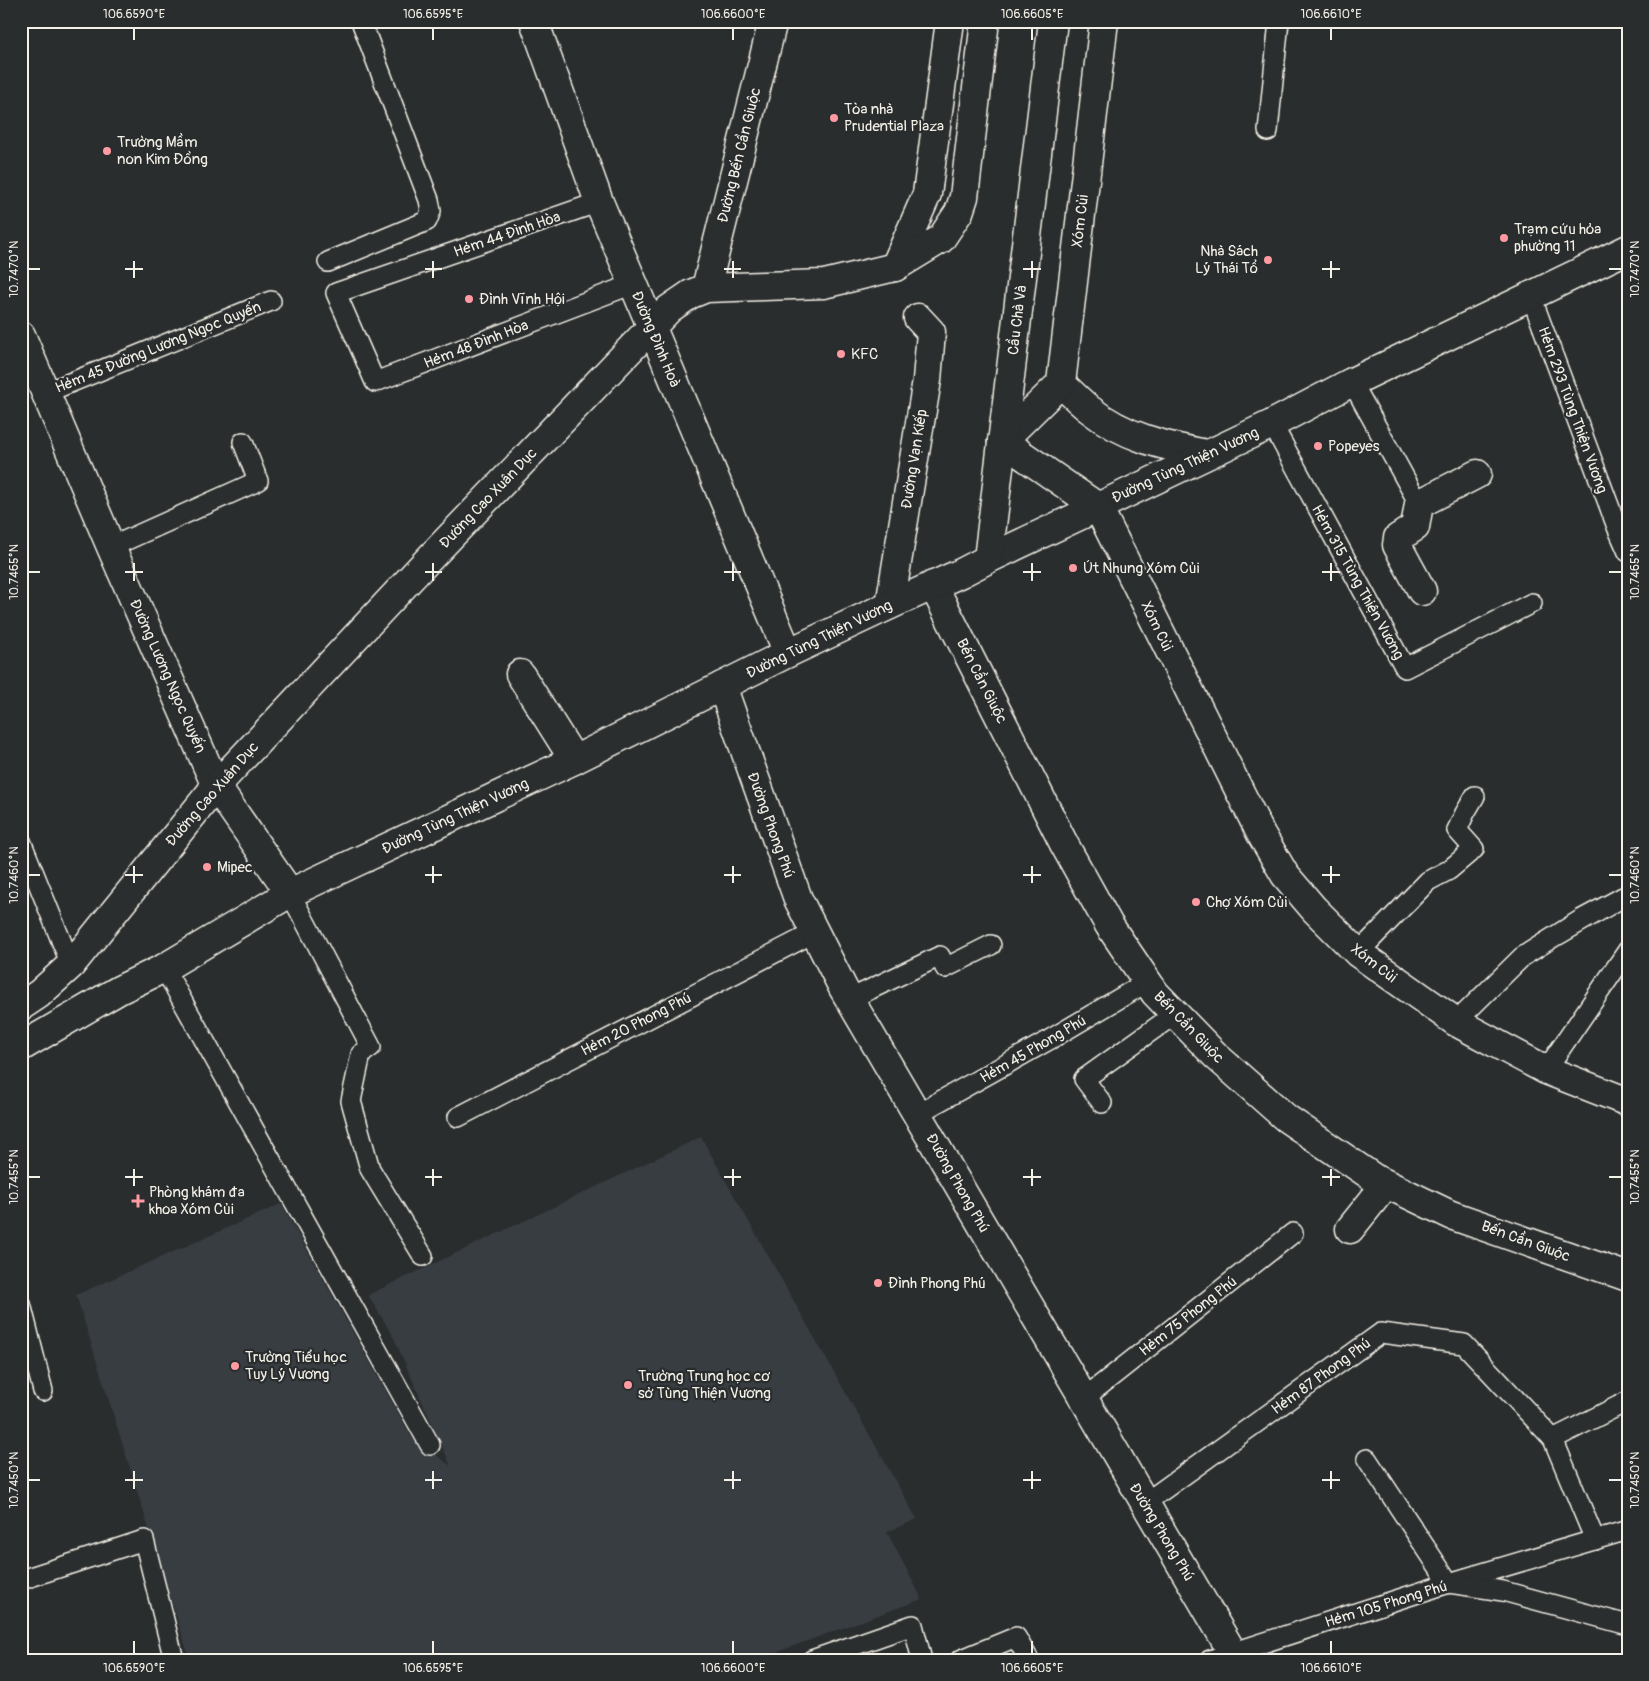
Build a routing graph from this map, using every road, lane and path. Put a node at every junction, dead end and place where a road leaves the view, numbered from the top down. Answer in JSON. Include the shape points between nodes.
{"nodes":[{"id":1,"x":360,"y":21,"type":"edge"},
{"id":2,"x":534,"y":21,"type":"edge"},
{"id":3,"x":773,"y":21,"type":"edge"},
{"id":4,"x":950,"y":21,"type":"edge"},
{"id":5,"x":985,"y":21,"type":"edge"},
{"id":6,"x":1053,"y":21,"type":"edge"},
{"id":7,"x":1104,"y":21,"type":"edge"},
{"id":8,"x":1279,"y":21,"type":"edge"},
{"id":9,"x":1268,"y":131,"type":"dead end"},
{"id":10,"x":599,"y":202,"type":"junction"},
{"id":11,"x":1628,"y":250,"type":"edge"},
{"id":12,"x":328,"y":262,"type":"dead end"},
{"id":13,"x":896,"y":267,"type":"junction"},
{"id":14,"x":633,"y":284,"type":"junction"},
{"id":15,"x":706,"y":288,"type":"junction"},
{"id":16,"x":1531,"y":296,"type":"junction"},
{"id":17,"x":271,"y":301,"type":"dead end"},
{"id":18,"x":918,"y":318,"type":"dead end"},
{"id":19,"x":652,"y":328,"type":"junction"},
{"id":20,"x":21,"y":335,"type":"edge"},
{"id":21,"x":375,"y":382,"type":"joint"},
{"id":22,"x":1352,"y":382,"type":"junction"},
{"id":23,"x":1061,"y":383,"type":"junction"},
{"id":24,"x":45,"y":394,"type":"junction"},
{"id":25,"x":1272,"y":424,"type":"junction"},
{"id":26,"x":1002,"y":441,"type":"junction"},
{"id":27,"x":243,"y":442,"type":"dead end"},
{"id":28,"x":1207,"y":454,"type":"junction"},
{"id":29,"x":1477,"y":474,"type":"dead end"},
{"id":30,"x":1419,"y":504,"type":"junction"},
{"id":31,"x":1098,"y":507,"type":"junction"},
{"id":32,"x":112,"y":547,"type":"junction"},
{"id":33,"x":1628,"y":552,"type":"edge"},
{"id":34,"x":988,"y":559,"type":"junction"},
{"id":35,"x":933,"y":585,"type":"junction"},
{"id":36,"x":1422,"y":591,"type":"dead end"},
{"id":37,"x":1532,"y":604,"type":"dead end"},
{"id":38,"x":890,"y":605,"type":"junction"},
{"id":39,"x":788,"y":653,"type":"junction"},
{"id":40,"x":520,"y":674,"type":"dead end"},
{"id":41,"x":722,"y":686,"type":"junction"},
{"id":42,"x":574,"y":760,"type":"junction"},
{"id":43,"x":216,"y":786,"type":"junction"},
{"id":44,"x":1475,"y":796,"type":"dead end"},
{"id":45,"x":21,"y":841,"type":"edge"},
{"id":46,"x":290,"y":893,"type":"junction"},
{"id":47,"x":815,"y":932,"type":"junction"},
{"id":48,"x":1558,"y":934,"type":"dead end"},
{"id":49,"x":991,"y":945,"type":"dead end"},
{"id":50,"x":1628,"y":950,"type":"edge"},
{"id":51,"x":1358,"y":953,"type":"junction"},
{"id":52,"x":71,"y":965,"type":"junction"},
{"id":53,"x":164,"y":968,"type":"junction"},
{"id":54,"x":1148,"y":982,"type":"junction"},
{"id":55,"x":850,"y":999,"type":"junction"},
{"id":56,"x":21,"y":1006,"type":"edge"},
{"id":57,"x":1175,"y":1014,"type":"junction"},
{"id":58,"x":1456,"y":1022,"type":"junction"},
{"id":59,"x":21,"y":1047,"type":"edge"},
{"id":60,"x":1546,"y":1070,"type":"junction"},
{"id":61,"x":1628,"y":1102,"type":"edge"},
{"id":62,"x":1102,"y":1103,"type":"dead end"},
{"id":63,"x":917,"y":1114,"type":"junction"},
{"id":64,"x":458,"y":1117,"type":"dead end"},
{"id":65,"x":1386,"y":1184,"type":"junction"},
{"id":66,"x":1350,"y":1229,"type":"dead end"},
{"id":67,"x":1293,"y":1233,"type":"dead end"},
{"id":68,"x":423,"y":1256,"type":"dead end"},
{"id":69,"x":1628,"y":1277,"type":"edge"},
{"id":70,"x":22,"y":1314,"type":"edge"},
{"id":71,"x":43,"y":1391,"type":"dead end"},
{"id":72,"x":1083,"y":1399,"type":"junction"},
{"id":73,"x":1628,"y":1401,"type":"edge"},
{"id":74,"x":1553,"y":1439,"type":"junction"},
{"id":75,"x":430,"y":1445,"type":"dead end"},
{"id":76,"x":1366,"y":1459,"type":"dead end"},
{"id":77,"x":1145,"y":1503,"type":"junction"},
{"id":78,"x":1628,"y":1530,"type":"edge"},
{"id":79,"x":1594,"y":1540,"type":"junction"},
{"id":80,"x":21,"y":1580,"type":"edge"},
{"id":81,"x":1448,"y":1583,"type":"junction"},
{"id":82,"x":1628,"y":1626,"type":"edge"},
{"id":83,"x":1226,"y":1657,"type":"edge"},
{"id":84,"x":174,"y":1660,"type":"edge"},
{"id":85,"x":812,"y":1660,"type":"edge"},
{"id":86,"x":922,"y":1660,"type":"edge"},
{"id":87,"x":960,"y":1660,"type":"edge"},
{"id":88,"x":1029,"y":1660,"type":"edge"}],
"edges":[{"from":1,"to":12,"type":"lane","via":[[431,211],[428,221]]},
{"from":2,"to":10,"type":"street","name":"Đường Đình Hoà"},
{"from":3,"to":15,"type":"street","name":"Đường Bến Cần Giuộc"},
{"from":4,"to":13,"type":"street","via":[[927,194]]},
{"from":5,"to":13,"type":"street","name":"Đường Cao Xuân Dục","via":[[964,197],[959,212],[941,238]]},
{"from":6,"to":26,"type":"street","name":"Cầu Chà Và"},
{"from":7,"to":23,"type":"street","name":"Xóm Củi"},
{"from":8,"to":9,"type":"lane"},
{"from":10,"to":14,"type":"street","name":"Đường Đình Hoà"},
{"from":10,"to":21,"type":"lane","name":"Hẻm 44 Đình Hòa","via":[[336,293]]},
{"from":11,"to":16,"type":"street","name":"Đường Tùng Thiện Vương"},
{"from":13,"to":15,"type":"street","name":"Đường Cao Xuân Dục","via":[[824,284]]},
{"from":14,"to":19,"type":"street","name":"Đường Đình Hoà"},
{"from":14,"to":21,"type":"lane","name":"Hẻm 48 Đình Hòa"},
{"from":15,"to":19,"type":"street","name":"Đường Cao Xuân Dục","via":[[669,309]]},
{"from":16,"to":22,"type":"street","name":"Đường Tùng Thiện Vương"},
{"from":16,"to":33,"type":"lane","name":"Hẻm 293 Tùng Thiện Vương"},
{"from":17,"to":24,"type":"lane","name":"Hẻm 45 Đường Lương Ngọc Quyến"},
{"from":18,"to":38,"type":"street","name":"Đường Vạn Kiếp","via":[[931,332],[927,380]]},
{"from":19,"to":39,"type":"street","name":"Đường Đình Hoà"},
{"from":19,"to":43,"type":"street","name":"Đường Cao Xuân Dục"},
{"from":20,"to":24,"type":"street","name":"Đường Lương Ngọc Quyến"},
{"from":22,"to":25,"type":"street","name":"Đường Tùng Thiện Vương"},
{"from":22,"to":30,"type":"lane"},
{"from":23,"to":26,"type":"street"},
{"from":23,"to":28,"type":"street","via":[[1089,409],[1121,429],[1161,445]]},
{"from":24,"to":32,"type":"street","name":"Đường Lương Ngọc Quyến"},
{"from":25,"to":28,"type":"street","name":"Đường Tùng Thiện Vương"},
{"from":25,"to":37,"type":"lane","name":"Hẻm 315 Tùng Thiện Vương","via":[[1405,668]]},
{"from":26,"to":31,"type":"street","name":"Xóm Củi"},
{"from":26,"to":34,"type":"street","name":"Cầu Chà Và"},
{"from":27,"to":32,"type":"lane","via":[[258,481]]},
{"from":28,"to":31,"type":"street","name":"Đường Tùng Thiện Vương"},
{"from":29,"to":30,"type":"street"},
{"from":30,"to":36,"type":"street","via":[[1415,527],[1398,538],[1397,545]]},
{"from":31,"to":34,"type":"street","name":"Đường Tùng Thiện Vương"},
{"from":31,"to":51,"type":"street","name":"Xóm Củi","via":[[1284,875]]},
{"from":32,"to":43,"type":"street","name":"Đường Lương Ngọc Quyến"},
{"from":34,"to":35,"type":"street","name":"Đường Tùng Thiện Vương"},
{"from":35,"to":38,"type":"street","name":"Đường Tùng Thiện Vương"},
{"from":35,"to":54,"type":"street","name":"Bến Cần Giuộc","via":[[1064,844],[1109,925]]},
{"from":38,"to":39,"type":"street","name":"Đường Tùng Thiện Vương"},
{"from":39,"to":41,"type":"street","name":"Đường Tùng Thiện Vương"},
{"from":40,"to":42,"type":"street"},
{"from":41,"to":42,"type":"street","name":"Đường Tùng Thiện Vương"},
{"from":41,"to":47,"type":"street","name":"Đường Phong Phú","via":[[798,899]]},
{"from":42,"to":46,"type":"street","name":"Đường Tùng Thiện Vương"},
{"from":43,"to":46,"type":"street","name":"Đường Lương Ngọc Quyến"},
{"from":43,"to":52,"type":"street","name":"Đường Cao Xuân Dục"},
{"from":44,"to":51,"type":"lane","via":[[1458,830],[1474,849],[1449,870],[1428,881]]},
{"from":45,"to":52,"type":"lane"},
{"from":46,"to":53,"type":"street","name":"Đường Tùng Thiện Vương"},
{"from":46,"to":68,"type":"lane","via":[[371,1046],[361,1054],[351,1101],[370,1169]]},
{"from":47,"to":55,"type":"street","name":"Đường Phong Phú"},
{"from":47,"to":64,"type":"lane","name":"Hẻm 20 Phong Phú"},
{"from":48,"to":58,"type":"lane","via":[[1522,957]]},
{"from":49,"to":55,"type":"lane","via":[[945,968],[940,956]]},
{"from":50,"to":60,"type":"lane"},
{"from":51,"to":58,"type":"street","name":"Xóm Củi"},
{"from":52,"to":56,"type":"street"},
{"from":53,"to":59,"type":"street","name":"Đường Tùng Thiện Vương","via":[[119,990]]},
{"from":53,"to":75,"type":"lane"},
{"from":54,"to":57,"type":"street","name":"Bến Cần Giuộc"},
{"from":54,"to":63,"type":"lane","name":"Hẻm 45 Phong Phú"},
{"from":55,"to":63,"type":"street","name":"Đường Phong Phú"},
{"from":57,"to":62,"type":"lane","via":[[1084,1079]]},
{"from":57,"to":65,"type":"street","name":"Bến Cần Giuộc","via":[[1216,1056],[1286,1118]]},
{"from":58,"to":60,"type":"street","name":"Xóm Củi"},
{"from":60,"to":61,"type":"street","name":"Xóm Củi"},
{"from":63,"to":72,"type":"street","name":"Đường Phong Phú"},
{"from":65,"to":66,"type":"street"},
{"from":65,"to":69,"type":"street","name":"Bến Cần Giuộc","via":[[1451,1215]]},
{"from":67,"to":72,"type":"lane","name":"Hẻm 75 Phong Phú"},
{"from":70,"to":71,"type":"lane"},
{"from":72,"to":77,"type":"street","name":"Đường Phong Phú"},
{"from":73,"to":74,"type":"lane"},
{"from":74,"to":77,"type":"lane","name":"Hẻm 87 Phong Phú","via":[[1464,1344],[1382,1333]]},
{"from":74,"to":79,"type":"lane","name":"Hẻm 87 Phong Phú"},
{"from":76,"to":81,"type":"lane"},
{"from":77,"to":83,"type":"street","name":"Đường Phong Phú"},
{"from":78,"to":79,"type":"lane"},
{"from":79,"to":81,"type":"lane"},
{"from":80,"to":84,"type":"lane","via":[[144,1540]]},
{"from":81,"to":82,"type":"lane","name":"Hẻm 105 Phong Phú","via":[[1503,1591]]},
{"from":81,"to":83,"type":"lane","name":"Hẻm 105 Phong Phú"},
{"from":85,"to":86,"type":"lane","via":[[914,1624]]},
{"from":87,"to":88,"type":"lane","via":[[1016,1637]]}]}
